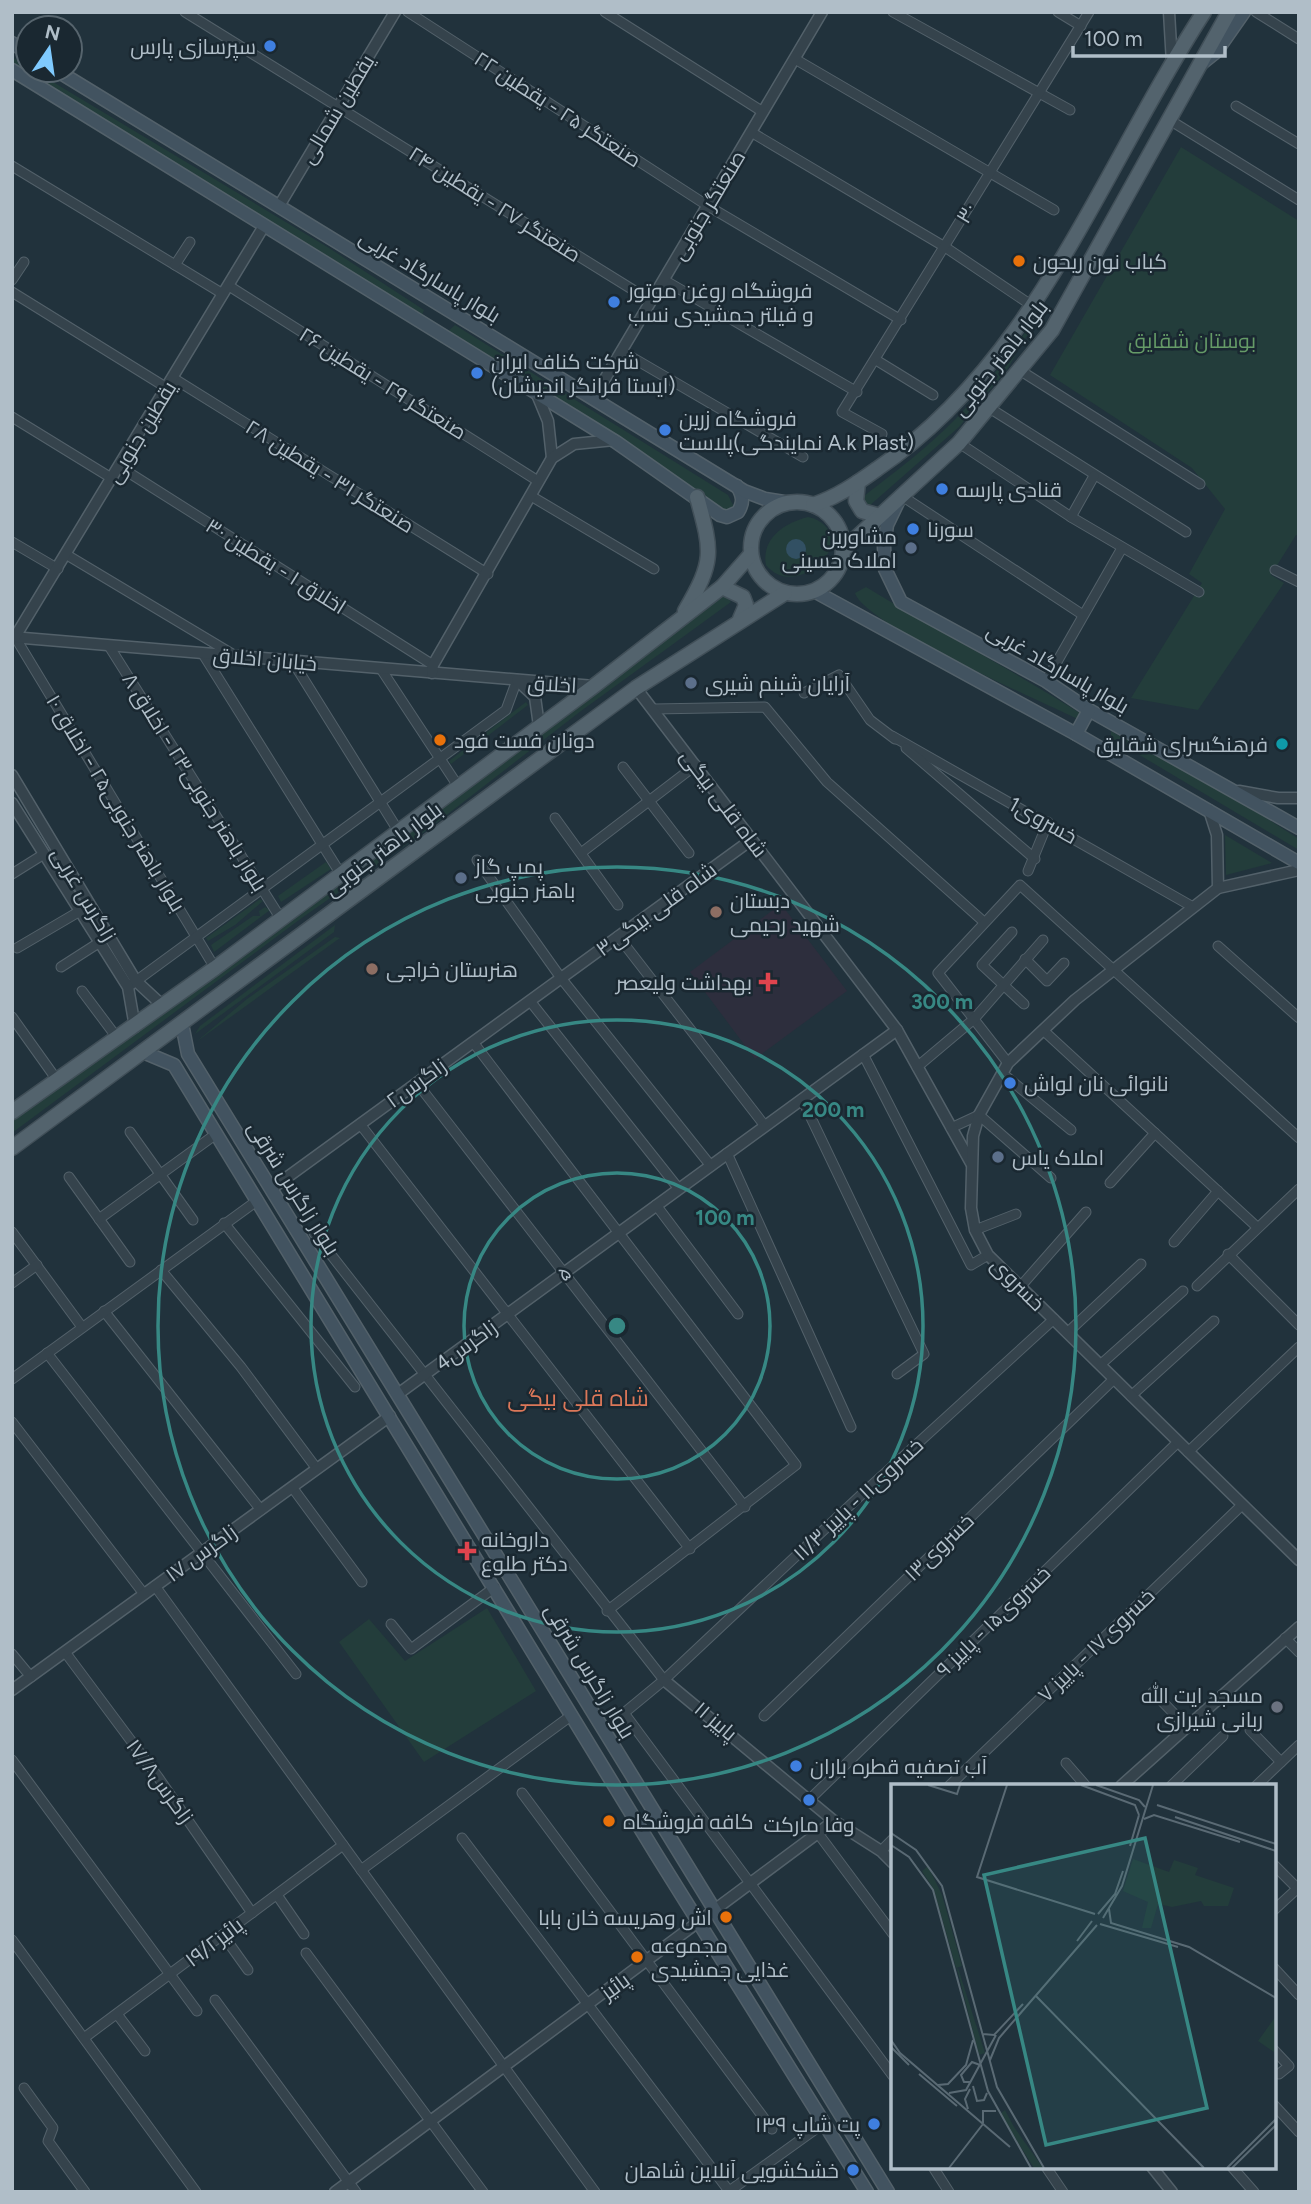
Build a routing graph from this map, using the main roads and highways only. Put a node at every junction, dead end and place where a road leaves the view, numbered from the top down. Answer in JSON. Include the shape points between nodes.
{"nodes":[{"id":1,"x":1197,"y":12,"type":"edge"},
{"id":2,"x":1204,"y":12,"type":"edge"},
{"id":3,"x":1229,"y":12,"type":"edge"},
{"id":4,"x":1244,"y":12,"type":"edge"},
{"id":5,"x":1185,"y":40,"type":"junction"},
{"id":6,"x":1201,"y":64,"type":"junction"},
{"id":7,"x":12,"y":70,"type":"edge"},
{"id":8,"x":79,"y":84,"type":"edge"},
{"id":9,"x":452,"y":312,"type":"junction"},
{"id":10,"x":439,"y":333,"type":"junction"},
{"id":11,"x":858,"y":482,"type":"junction"},
{"id":12,"x":737,"y":486,"type":"junction"},
{"id":13,"x":903,"y":494,"type":"junction"},
{"id":14,"x":697,"y":497,"type":"junction"},
{"id":15,"x":790,"y":503,"type":"junction"},
{"id":16,"x":813,"y":505,"type":"junction"},
{"id":17,"x":880,"y":516,"type":"junction"},
{"id":18,"x":843,"y":550,"type":"junction"},
{"id":19,"x":751,"y":554,"type":"junction"},
{"id":20,"x":722,"y":587,"type":"junction"},
{"id":21,"x":814,"y":591,"type":"junction"},
{"id":22,"x":785,"y":593,"type":"junction"},
{"id":23,"x":740,"y":619,"type":"junction"},
{"id":24,"x":680,"y":620,"type":"junction"},
{"id":25,"x":1089,"y":710,"type":"junction"},
{"id":26,"x":1076,"y":734,"type":"junction"},
{"id":27,"x":1299,"y":828,"type":"edge"},
{"id":28,"x":1299,"y":863,"type":"edge"},
{"id":29,"x":182,"y":1024,"type":"junction"},
{"id":30,"x":143,"y":1052,"type":"junction"},
{"id":31,"x":188,"y":1054,"type":"junction"},
{"id":32,"x":174,"y":1065,"type":"junction"},
{"id":33,"x":12,"y":1112,"type":"edge"},
{"id":34,"x":16,"y":1145,"type":"edge"},
{"id":35,"x":337,"y":1295,"type":"junction"},
{"id":36,"x":321,"y":1304,"type":"junction"},
{"id":37,"x":476,"y":1521,"type":"junction"},
{"id":38,"x":461,"y":1531,"type":"junction"},
{"id":39,"x":673,"y":1844,"type":"junction"},
{"id":40,"x":656,"y":1854,"type":"junction"},
{"id":41,"x":765,"y":1992,"type":"junction"},
{"id":42,"x":748,"y":2002,"type":"junction"},
{"id":43,"x":867,"y":2192,"type":"edge"},
{"id":44,"x":888,"y":2192,"type":"edge"}],
"edges":[{"from":1,"to":5,"type":"main road"},
{"from":2,"to":5,"type":"main road","name":"بلوار باهنر جنوبی"},
{"from":3,"to":6,"type":"main road","name":"بلوار باهنر جنوبی"},
{"from":4,"to":6,"type":"main road","via":[[1216,52]]},
{"from":5,"to":11,"type":"main road","name":"بلوار باهنر جنوبی","via":[[1031,306],[978,381],[928,432]]},
{"from":6,"to":13,"type":"main road","name":"بلوار باهنر جنوبی","via":[[1068,306],[991,409]]},
{"from":7,"to":10,"type":"main road","name":"بلوار پاسارگاد غربی"},
{"from":8,"to":9,"type":"main road","name":"بلوار پاسارگاد غربی"},
{"from":9,"to":10,"type":"main road"},
{"from":9,"to":12,"type":"main road","name":"بلوار پاسارگاد غربی"},
{"from":10,"to":14,"type":"main road","name":"بلوار پاسارگاد غربی","via":[[614,440]]},
{"from":11,"to":16,"type":"main road","name":"بلوار باهنر جنوبی"},
{"from":11,"to":17,"type":"main road","via":[[856,501],[862,511]]},
{"from":12,"to":14,"type":"main road","name":"بلوار پاسارگاد غربی","via":[[743,504],[727,517]]},
{"from":12,"to":15,"type":"main road","name":"بلوار پاسارگاد غربی","via":[[765,499]]},
{"from":13,"to":17,"type":"main road","name":"بلوار باهنر جنوبی"},
{"from":13,"to":25,"type":"main road","name":"بلوار پاسارگاد غربی","via":[[887,525],[884,546],[885,569],[901,602],[1046,681]]},
{"from":14,"to":24,"type":"main road","via":[[709,555],[705,578]]},
{"from":15,"to":16,"type":"main road"},
{"from":15,"to":19,"type":"main road","via":[[758,523]]},
{"from":16,"to":18,"type":"main road","via":[[831,518]]},
{"from":17,"to":18,"type":"main road","name":"بلوار باهنر جنوبی"},
{"from":18,"to":21,"type":"main road","via":[[835,575]]},
{"from":19,"to":20,"type":"main road","name":"بلوار باهنر جنوبی"},
{"from":19,"to":22,"type":"main road","via":[[763,579]]},
{"from":20,"to":23,"type":"main road","via":[[744,597]]},
{"from":20,"to":24,"type":"main road","name":"بلوار باهنر جنوبی"},
{"from":21,"to":22,"type":"main road"},
{"from":21,"to":26,"type":"main road"},
{"from":22,"to":23,"type":"main road","name":"بلوار باهنر جنوبی"},
{"from":23,"to":29,"type":"main road","name":"بلوار باهنر جنوبی","via":[[636,688]]},
{"from":24,"to":33,"type":"main road","name":"بلوار باهنر جنوبی","via":[[342,876]]},
{"from":25,"to":26,"type":"main road"},
{"from":25,"to":27,"type":"main road","name":"بلوار پاسارگاد غربی"},
{"from":26,"to":28,"type":"main road"},
{"from":29,"to":30,"type":"main road","name":"بلوار باهنر جنوبی"},
{"from":29,"to":31,"type":"main road","name":"بلوار زاگرس شرقی"},
{"from":30,"to":32,"type":"main road"},
{"from":30,"to":34,"type":"main road","name":"بلوار باهنر جنوبی"},
{"from":31,"to":32,"type":"main road","via":[[179,1054]]},
{"from":31,"to":35,"type":"main road","name":"بلوار زاگرس شرقی"},
{"from":32,"to":36,"type":"main road","name":"بلوار زاگرس شرقی"},
{"from":35,"to":36,"type":"main road"},
{"from":35,"to":37,"type":"main road","name":"بلوار زاگرس شرقی"},
{"from":36,"to":38,"type":"main road","name":"بلوار زاگرس شرقی"},
{"from":37,"to":38,"type":"main road"},
{"from":37,"to":39,"type":"main road","name":"بلوار زاگرس شرقی"},
{"from":38,"to":40,"type":"main road","name":"بلوار زاگرس شرقی"},
{"from":39,"to":40,"type":"main road"},
{"from":39,"to":41,"type":"main road","name":"بلوار زاگرس شرقی"},
{"from":40,"to":42,"type":"main road","name":"بلوار زاگرس شرقی"},
{"from":41,"to":42,"type":"main road"},
{"from":41,"to":44,"type":"main road","name":"بلوار زاگرس شرقی"},
{"from":42,"to":43,"type":"main road","name":"بلوار زاگرس شرقی"}]}
